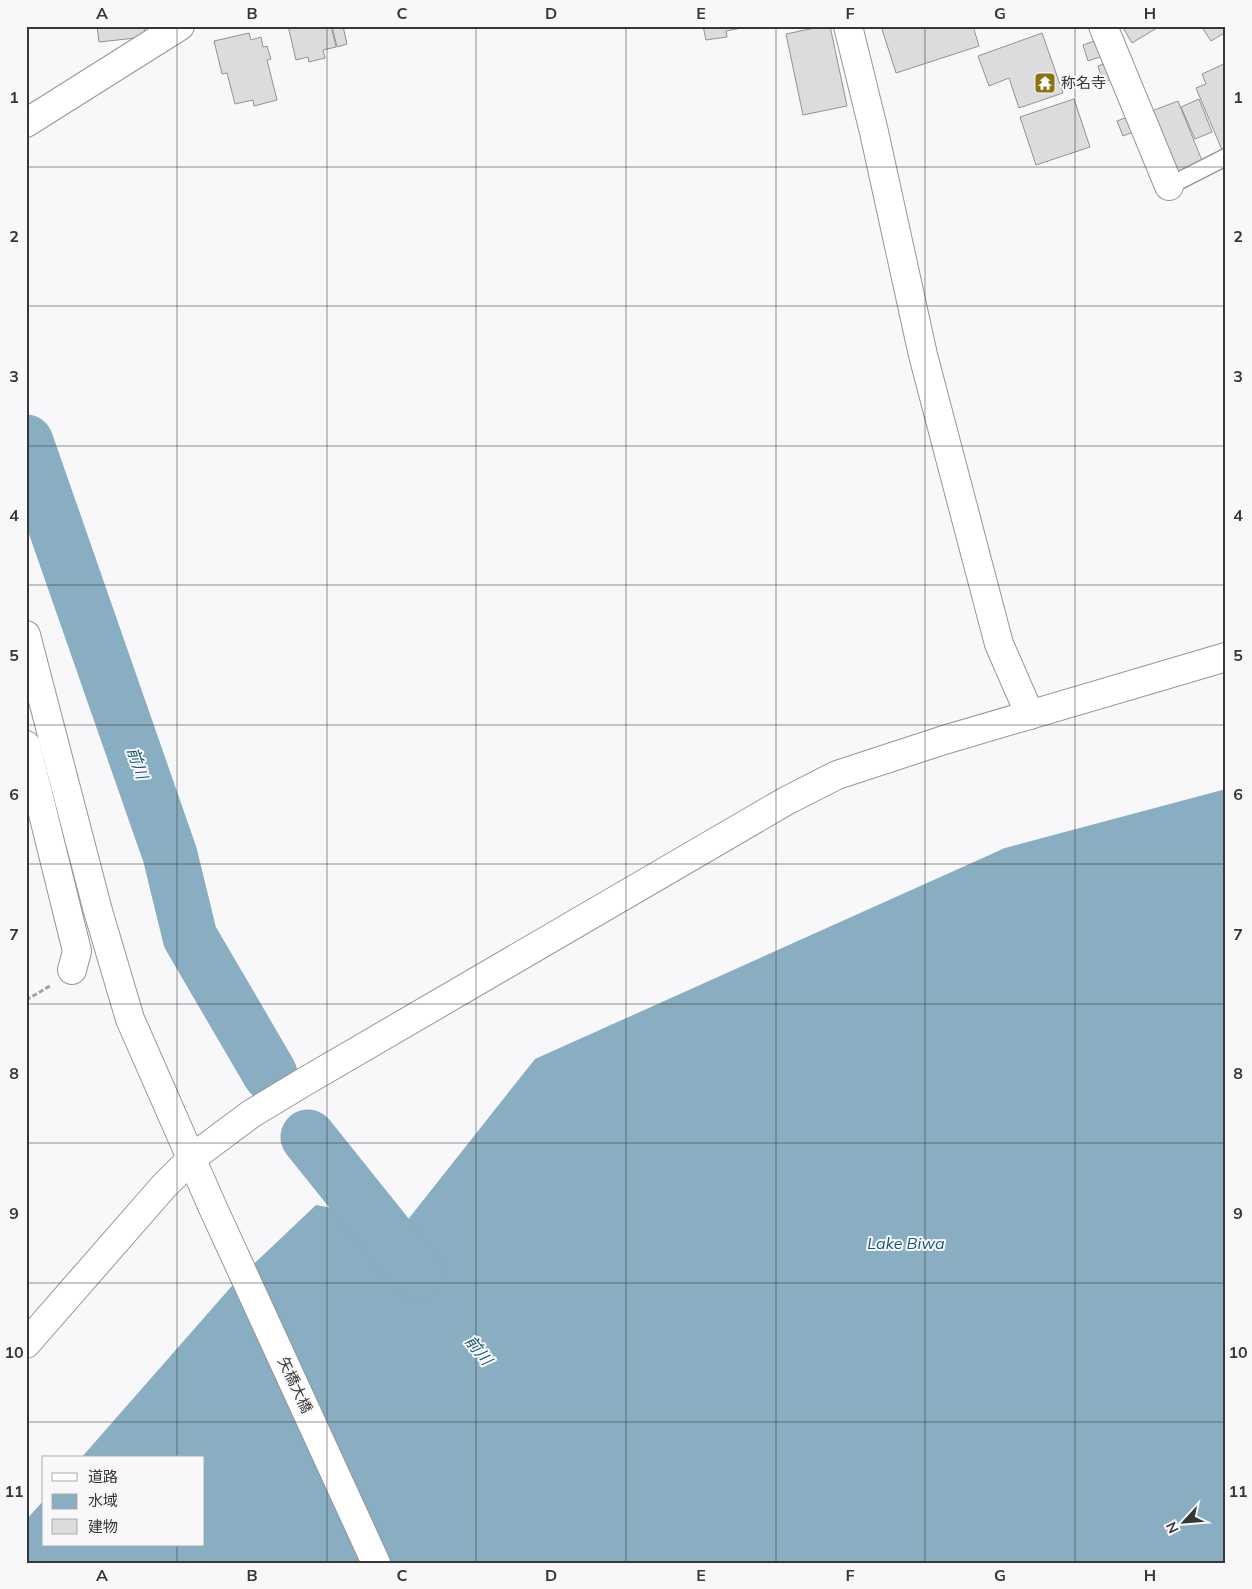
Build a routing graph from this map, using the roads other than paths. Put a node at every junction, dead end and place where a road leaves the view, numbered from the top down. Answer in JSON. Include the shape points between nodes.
{"nodes":[{"id":1,"x":180,"y":26,"type":"edge"},
{"id":2,"x":848,"y":26,"type":"edge"},
{"id":3,"x":1103,"y":26,"type":"edge"},
{"id":4,"x":26,"y":122,"type":"edge"},
{"id":5,"x":1226,"y":157,"type":"edge"},
{"id":6,"x":1169,"y":186,"type":"joint"},
{"id":7,"x":26,"y":635,"type":"edge"},
{"id":8,"x":1226,"y":657,"type":"edge"},
{"id":9,"x":1030,"y":715,"type":"junction"},
{"id":10,"x":26,"y":745,"type":"edge"},
{"id":11,"x":72,"y":970,"type":"dead end"},
{"id":12,"x":192,"y":1158,"type":"junction"},
{"id":13,"x":26,"y":1344,"type":"edge"},
{"id":14,"x":376,"y":1563,"type":"edge"}],
"edges":[{"from":1,"to":4,"type":"street"},
{"from":2,"to":9,"type":"street","via":[[923,355],[999,644]]},
{"from":3,"to":6,"type":"street"},
{"from":5,"to":6,"type":"lane"},
{"from":7,"to":12,"type":"street","name":"矢橋大橋","via":[[98,911],[130,1019]]},
{"from":8,"to":9,"type":"street"},
{"from":9,"to":12,"type":"street","via":[[838,776],[794,797],[304,1082],[251,1114]]},
{"from":10,"to":11,"type":"street","via":[[77,951]]},
{"from":12,"to":13,"type":"street"},
{"from":12,"to":14,"type":"street","name":"矢橋大橋"}]}
